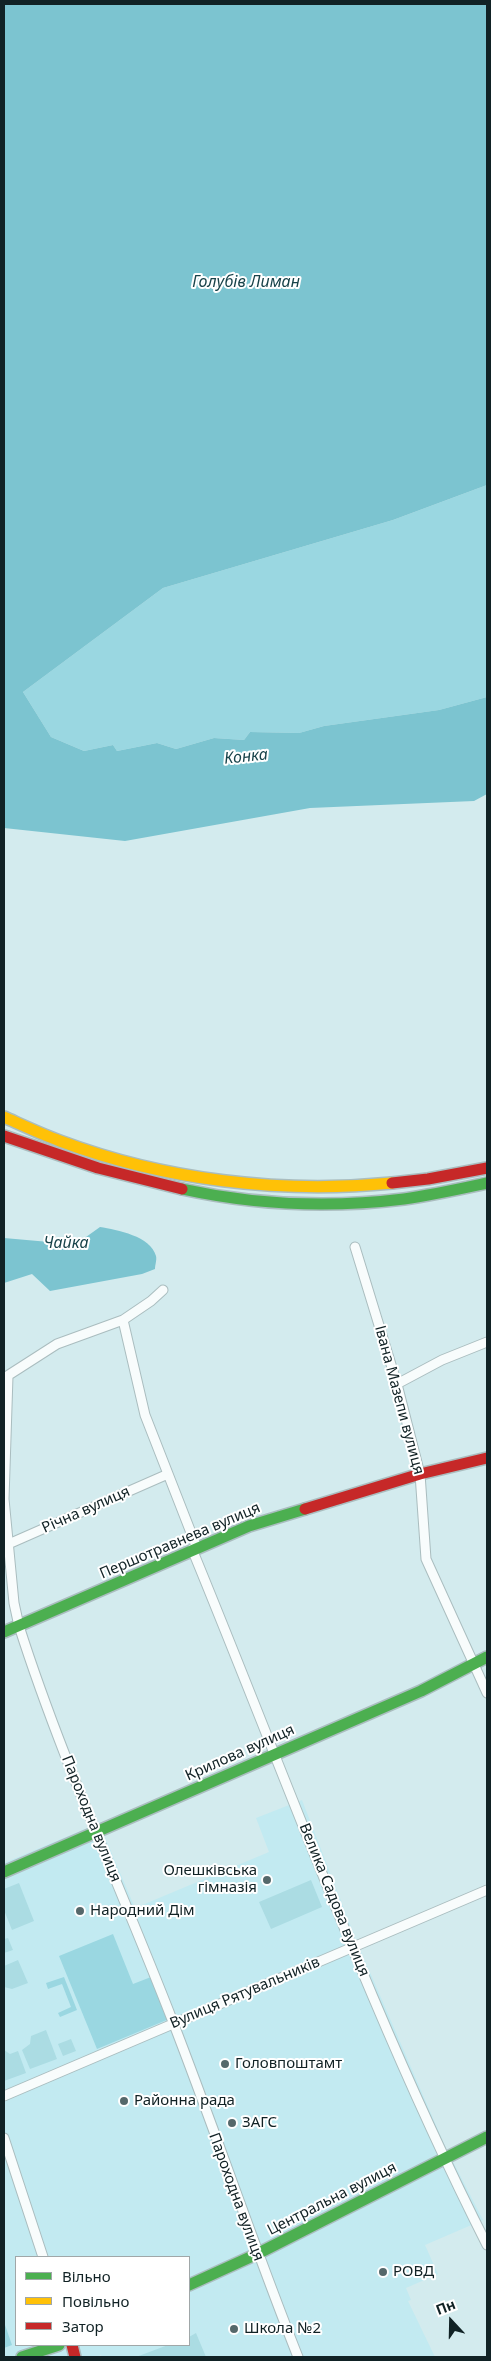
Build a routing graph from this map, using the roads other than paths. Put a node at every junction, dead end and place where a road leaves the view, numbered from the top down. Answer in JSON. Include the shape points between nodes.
{"nodes":[{"id":1,"x":4,"y":1117,"type":"edge"},
{"id":2,"x":4,"y":1136,"type":"edge"},
{"id":3,"x":487,"y":1168,"type":"edge"},
{"id":4,"x":487,"y":1183,"type":"edge"},
{"id":5,"x":355,"y":1247,"type":"dead end"},
{"id":6,"x":163,"y":1290,"type":"dead end"},
{"id":7,"x":124,"y":1320,"type":"junction"},
{"id":8,"x":487,"y":1342,"type":"edge"},
{"id":9,"x":6,"y":1377,"type":"edge"},
{"id":10,"x":397,"y":1384,"type":"junction"},
{"id":11,"x":487,"y":1458,"type":"edge"},
{"id":12,"x":168,"y":1474,"type":"junction"},
{"id":13,"x":420,"y":1474,"type":"junction"},
{"id":14,"x":6,"y":1545,"type":"edge"},
{"id":15,"x":194,"y":1549,"type":"junction"},
{"id":16,"x":19,"y":1626,"type":"junction"},
{"id":17,"x":4,"y":1632,"type":"edge"},
{"id":18,"x":487,"y":1657,"type":"edge"},
{"id":19,"x":473,"y":1665,"type":"junction"},
{"id":20,"x":487,"y":1693,"type":"edge"},
{"id":21,"x":276,"y":1754,"type":"junction"},
{"id":22,"x":98,"y":1833,"type":"junction"},
{"id":23,"x":4,"y":1872,"type":"edge"},
{"id":24,"x":487,"y":1890,"type":"edge"},
{"id":25,"x":351,"y":1948,"type":"junction"},
{"id":26,"x":174,"y":2023,"type":"junction"},
{"id":27,"x":4,"y":2096,"type":"edge"},
{"id":28,"x":487,"y":2137,"type":"edge"},
{"id":29,"x":4,"y":2138,"type":"edge"},
{"id":30,"x":444,"y":2159,"type":"junction"},
{"id":31,"x":487,"y":2245,"type":"edge"},
{"id":32,"x":257,"y":2254,"type":"junction"},
{"id":33,"x":43,"y":2256,"type":"edge"},
{"id":34,"x":190,"y":2285,"type":"edge"},
{"id":35,"x":56,"y":2346,"type":"edge"},
{"id":36,"x":22,"y":2357,"type":"edge"},
{"id":37,"x":298,"y":2357,"type":"edge"}],
"edges":[{"from":1,"to":3,"type":"main road","via":[[81,1149],[208,1179],[276,1186],[366,1184],[404,1182]]},
{"from":2,"to":4,"type":"main road","via":[[69,1161],[142,1182],[221,1197],[293,1204],[393,1200]]},
{"from":5,"to":10,"type":"street","name":"Івана Мазепи вулиця"},
{"from":6,"to":7,"type":"street"},
{"from":7,"to":9,"type":"street","via":[[57,1344]]},
{"from":7,"to":12,"type":"street","name":"Велика Садова вулиця","via":[[145,1415]]},
{"from":8,"to":10,"type":"street","via":[[442,1360]]},
{"from":9,"to":14,"type":"street","name":"Пароходна вулиця"},
{"from":10,"to":13,"type":"street","name":"Івана Мазепи вулиця"},
{"from":11,"to":13,"type":"main road","name":"Першотравнева вулиця"},
{"from":12,"to":14,"type":"street","name":"Річна вулиця"},
{"from":12,"to":15,"type":"street","name":"Велика Садова вулиця"},
{"from":13,"to":15,"type":"main road","name":"Першотравнева вулиця","via":[[250,1526]]},
{"from":13,"to":19,"type":"street","name":"Івана Мазепи вулиця","via":[[426,1558]]},
{"from":14,"to":16,"type":"street","name":"Пароходна вулиця"},
{"from":15,"to":16,"type":"main road","name":"Першотравнева вулиця"},
{"from":15,"to":21,"type":"street","name":"Велика Садова вулиця"},
{"from":16,"to":17,"type":"main road","name":"Першотравнева вулиця"},
{"from":16,"to":22,"type":"street","name":"Пароходна вулиця","via":[[70,1770]]},
{"from":18,"to":19,"type":"main road","name":"Крилова вулиця"},
{"from":19,"to":20,"type":"street","name":"Івана Мазепи вулиця"},
{"from":19,"to":21,"type":"main road","name":"Крилова вулиця"},
{"from":21,"to":22,"type":"main road","name":"Крилова вулиця"},
{"from":21,"to":25,"type":"street","name":"Велика Садова вулиця"},
{"from":22,"to":23,"type":"main road","name":"Крилова вулиця"},
{"from":22,"to":26,"type":"street","name":"Пароходна вулиця"},
{"from":24,"to":25,"type":"street","name":"Вулиця Рятувальників"},
{"from":25,"to":26,"type":"street","name":"Вулиця Рятувальників"},
{"from":25,"to":30,"type":"street","name":"Велика Садова вулиця"},
{"from":26,"to":27,"type":"street","name":"Вулиця Рятувальників"},
{"from":26,"to":32,"type":"street","name":"Пароходна вулиця"},
{"from":28,"to":30,"type":"main road","name":"Центральна вулиця"},
{"from":29,"to":33,"type":"street"},
{"from":30,"to":31,"type":"street","name":"Велика Садова вулиця"},
{"from":30,"to":32,"type":"main road","name":"Центральна вулиця"},
{"from":32,"to":34,"type":"main road","name":"Центральна вулиця"},
{"from":32,"to":37,"type":"street","name":"Пароходна вулиця"},
{"from":35,"to":36,"type":"main road"}]}
